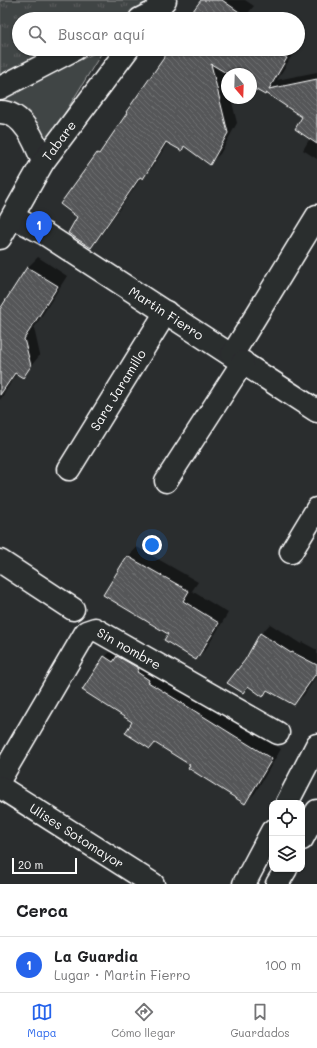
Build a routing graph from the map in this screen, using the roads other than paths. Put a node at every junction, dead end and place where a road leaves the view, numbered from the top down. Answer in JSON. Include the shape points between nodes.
{"nodes":[{"id":1,"x":62,"y":56,"type":"edge"},
{"id":2,"x":123,"y":56,"type":"edge"},
{"id":3,"x":0,"y":88,"type":"edge"},
{"id":4,"x":0,"y":112,"type":"edge"},
{"id":5,"x":43,"y":162,"type":"junction"},
{"id":6,"x":317,"y":216,"type":"edge"},
{"id":7,"x":13,"y":217,"type":"junction"},
{"id":8,"x":0,"y":238,"type":"edge"},
{"id":9,"x":166,"y":312,"type":"junction"},
{"id":10,"x":238,"y":358,"type":"junction"},
{"id":11,"x":317,"y":411,"type":"edge"},
{"id":12,"x":69,"y":469,"type":"dead end"},
{"id":13,"x":166,"y":481,"type":"dead end"},
{"id":14,"x":317,"y":509,"type":"edge"},
{"id":15,"x":291,"y":552,"type":"dead end"},
{"id":16,"x":0,"y":561,"type":"edge"},
{"id":17,"x":73,"y":609,"type":"dead end"},
{"id":18,"x":278,"y":733,"type":"dead end"},
{"id":19,"x":317,"y":745,"type":"edge"},
{"id":20,"x":0,"y":779,"type":"edge"},
{"id":21,"x":0,"y":787,"type":"edge"},
{"id":22,"x":289,"y":800,"type":"edge"},
{"id":23,"x":317,"y":811,"type":"edge"},
{"id":24,"x":269,"y":836,"type":"edge"},
{"id":25,"x":304,"y":836,"type":"edge"},
{"id":26,"x":284,"y":872,"type":"edge"},
{"id":27,"x":153,"y":884,"type":"edge"},
{"id":28,"x":244,"y":884,"type":"edge"},
{"id":29,"x":278,"y":884,"type":"edge"}],
"edges":[{"from":1,"to":3,"type":"street"},
{"from":2,"to":5,"type":"street","name":"Tabare"},
{"from":4,"to":5,"type":"street","via":[[23,122],[35,141]]},
{"from":5,"to":7,"type":"street","name":"Tabare"},
{"from":6,"to":10,"type":"street"},
{"from":7,"to":8,"type":"street","name":"Tabare"},
{"from":7,"to":9,"type":"street","name":"Martin Fierro","via":[[45,234]]},
{"from":9,"to":10,"type":"street","name":"Martin Fierro"},
{"from":9,"to":12,"type":"street","name":"Sara Jaramillo"},
{"from":10,"to":11,"type":"street","name":"Martin Fierro"},
{"from":10,"to":13,"type":"street"},
{"from":14,"to":15,"type":"street"},
{"from":16,"to":17,"type":"street"},
{"from":18,"to":20,"type":"street","name":"Sin nombre","via":[[95,629],[86,632]]},
{"from":19,"to":22,"type":"street"},
{"from":21,"to":27,"type":"street","name":"Ulises Sotomayor"},
{"from":23,"to":25,"type":"street"},
{"from":24,"to":28,"type":"street"},
{"from":26,"to":29,"type":"street"}]}
